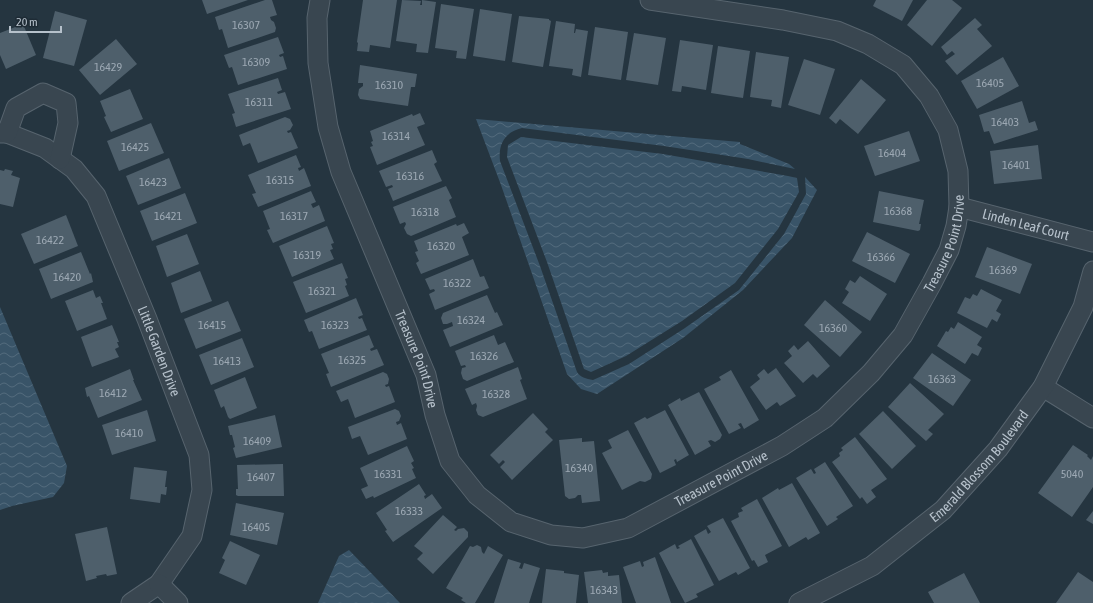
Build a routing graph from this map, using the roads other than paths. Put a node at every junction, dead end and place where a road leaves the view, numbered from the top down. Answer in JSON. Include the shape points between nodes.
{"nodes":[{"id":1,"x":650,"y":0,"type":"edge"},
{"id":2,"x":319,"y":1,"type":"edge"},
{"id":3,"x":3,"y":133,"type":"edge"},
{"id":4,"x":60,"y":159,"type":"junction"},
{"id":5,"x":960,"y":207,"type":"junction"},
{"id":6,"x":1093,"y":242,"type":"edge"},
{"id":7,"x":1093,"y":271,"type":"edge"},
{"id":8,"x":1043,"y":387,"type":"junction"},
{"id":9,"x":1093,"y":418,"type":"edge"},
{"id":10,"x":159,"y":584,"type":"junction"},
{"id":11,"x":131,"y":603,"type":"edge"},
{"id":12,"x":178,"y":603,"type":"edge"},
{"id":13,"x":799,"y":603,"type":"edge"}],
"edges":[{"from":1,"to":5,"type":"street","name":"Treasure Point Drive","via":[[783,20],[837,31],[868,44],[902,66],[929,96],[948,130],[958,171]]},
{"from":2,"to":5,"type":"street","name":"Treasure Point Drive","via":[[318,63],[328,127],[341,172],[426,375],[435,415],[450,461],[477,495],[512,522],[551,535],[583,538],[628,528],[782,446],[824,418],[871,373],[903,335],[948,250]]},
{"from":3,"to":4,"type":"street","name":"Little Garden Drive","via":[[45,148]]},
{"from":3,"to":4,"type":"street","via":[[16,108],[43,93],[66,103],[68,123]]},
{"from":4,"to":10,"type":"street","name":"Little Garden Drive","via":[[74,169],[96,196],[199,455],[202,490],[192,536]]},
{"from":5,"to":6,"type":"street","name":"Linden Leaf Court"},
{"from":7,"to":8,"type":"street","name":"Emerald Blossom Boulevard","via":[[1083,307]]},
{"from":8,"to":9,"type":"street"},
{"from":8,"to":13,"type":"street","name":"Emerald Blossom Boulevard","via":[[998,449],[943,510],[872,566]]},
{"from":10,"to":11,"type":"street","name":"Little Garden Drive"},
{"from":10,"to":12,"type":"street"}]}
